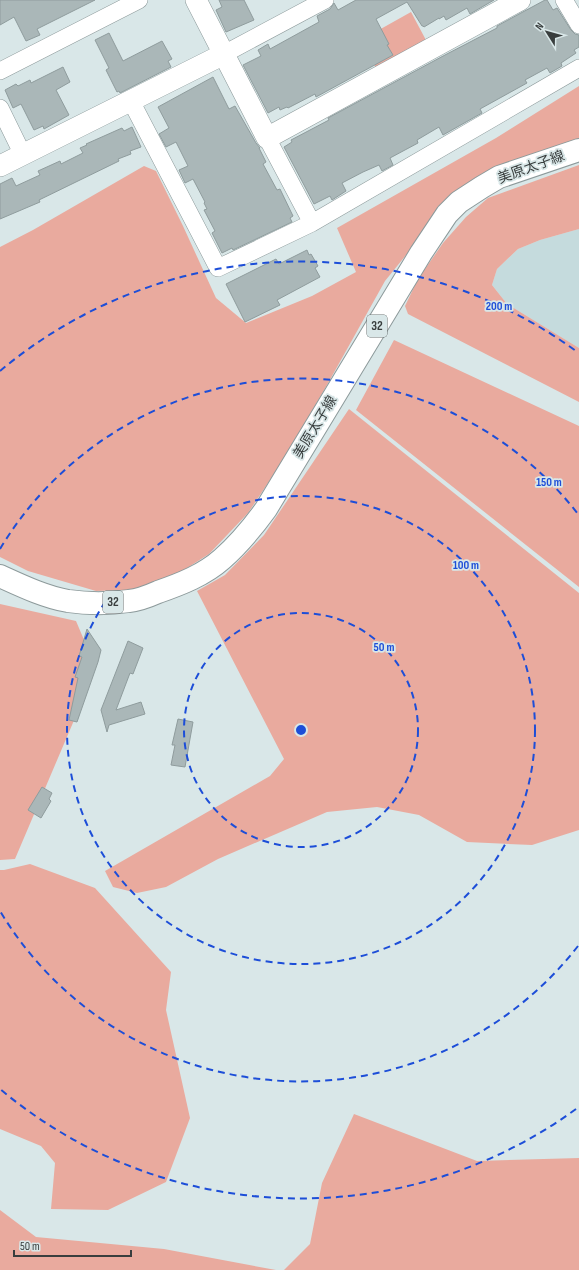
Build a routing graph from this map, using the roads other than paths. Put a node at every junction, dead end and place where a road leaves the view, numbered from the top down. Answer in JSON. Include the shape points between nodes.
{"nodes":[{"id":1,"x":139,"y":0,"type":"edge"},
{"id":2,"x":196,"y":0,"type":"edge"},
{"id":3,"x":325,"y":0,"type":"edge"},
{"id":4,"x":520,"y":0,"type":"edge"},
{"id":5,"x":564,"y":0,"type":"edge"},
{"id":6,"x":579,"y":25,"type":"edge"},
{"id":7,"x":224,"y":54,"type":"junction"},
{"id":8,"x":579,"y":68,"type":"edge"},
{"id":9,"x":0,"y":72,"type":"edge"},
{"id":10,"x":131,"y":101,"type":"junction"},
{"id":11,"x":0,"y":108,"type":"edge"},
{"id":12,"x":267,"y":138,"type":"junction"},
{"id":13,"x":579,"y":150,"type":"edge"},
{"id":14,"x":23,"y":154,"type":"junction"},
{"id":15,"x":0,"y":166,"type":"edge"},
{"id":16,"x":312,"y":223,"type":"junction"},
{"id":17,"x":0,"y":576,"type":"edge"}],
"edges":[{"from":1,"to":9,"type":"street"},
{"from":2,"to":7,"type":"street"},
{"from":3,"to":7,"type":"street"},
{"from":4,"to":12,"type":"street"},
{"from":5,"to":6,"type":"street"},
{"from":7,"to":10,"type":"street"},
{"from":7,"to":12,"type":"street"},
{"from":8,"to":16,"type":"street"},
{"from":10,"to":14,"type":"street"},
{"from":10,"to":16,"type":"street","via":[[218,268]]},
{"from":11,"to":14,"type":"street"},
{"from":12,"to":16,"type":"street"},
{"from":13,"to":17,"type":"main road","name":"美原太子線","number":"32","via":[[499,177],[459,202],[447,214],[266,508],[250,531],[222,560],[190,580],[175,586],[130,601],[103,603],[67,601]]},
{"from":14,"to":15,"type":"street"}]}
